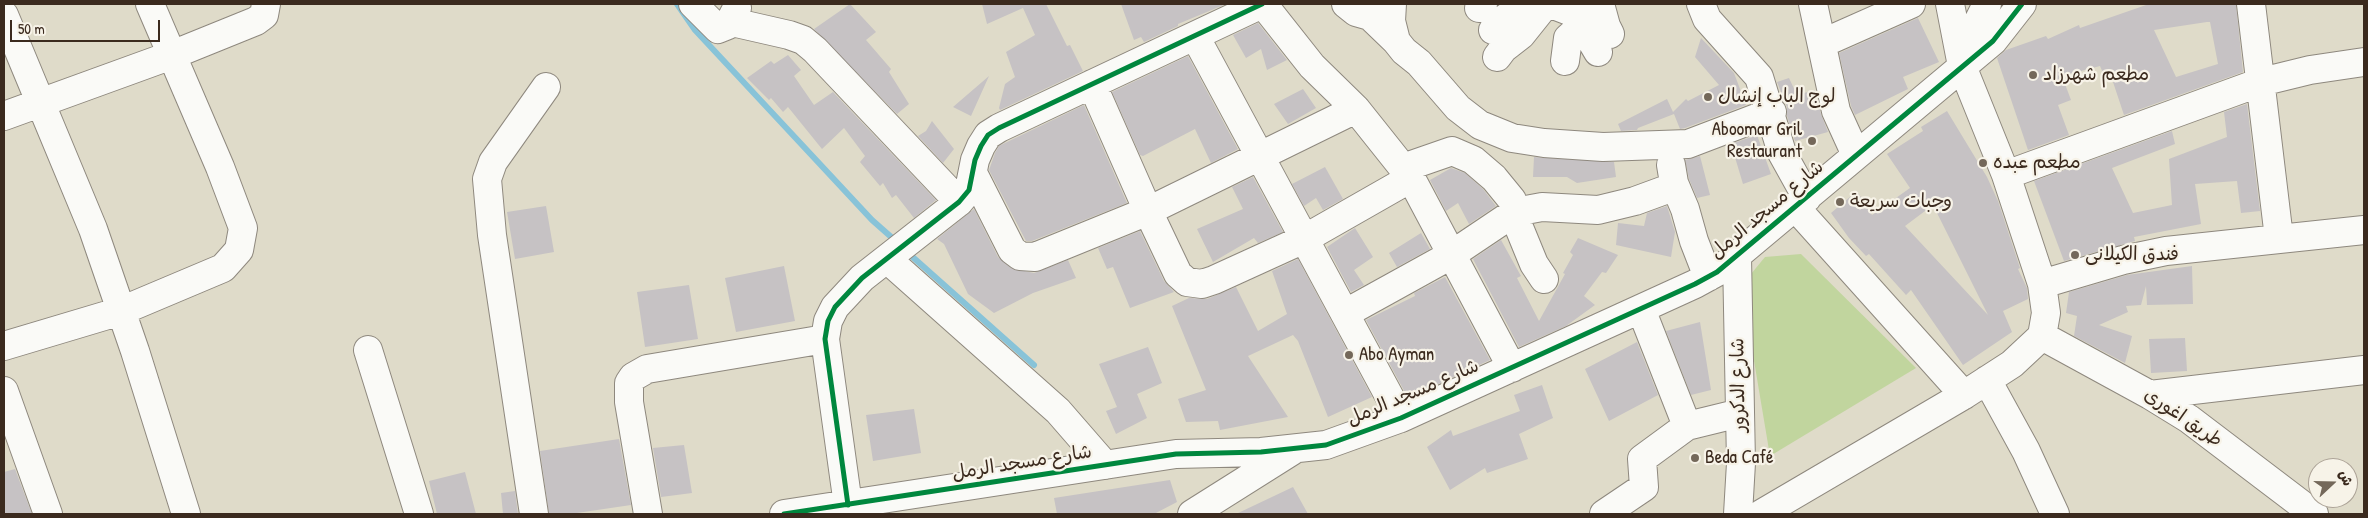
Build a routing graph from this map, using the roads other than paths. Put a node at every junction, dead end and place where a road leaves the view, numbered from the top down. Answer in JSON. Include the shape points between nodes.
{"nodes":[{"id":1,"x":150,"y":4,"type":"edge"},
{"id":2,"x":266,"y":4,"type":"edge"},
{"id":3,"x":693,"y":4,"type":"edge"},
{"id":4,"x":1263,"y":4,"type":"edge"},
{"id":5,"x":1346,"y":4,"type":"edge"},
{"id":6,"x":1392,"y":4,"type":"edge"},
{"id":7,"x":1600,"y":4,"type":"edge"},
{"id":8,"x":1701,"y":4,"type":"edge"},
{"id":9,"x":1813,"y":4,"type":"edge"},
{"id":10,"x":1911,"y":4,"type":"edge"},
{"id":11,"x":1950,"y":4,"type":"edge"},
{"id":12,"x":1987,"y":4,"type":"edge"},
{"id":13,"x":2022,"y":4,"type":"edge"},
{"id":14,"x":2251,"y":4,"type":"edge"},
{"id":15,"x":1555,"y":8,"type":"edge"},
{"id":16,"x":735,"y":13,"type":"edge"},
{"id":17,"x":1485,"y":14,"type":"edge"},
{"id":18,"x":4,"y":15,"type":"edge"},
{"id":19,"x":1196,"y":36,"type":"junction"},
{"id":20,"x":1396,"y":41,"type":"junction"},
{"id":21,"x":1823,"y":44,"type":"junction"},
{"id":22,"x":172,"y":54,"type":"junction"},
{"id":23,"x":1497,"y":57,"type":"dead end"},
{"id":24,"x":1565,"y":61,"type":"dead end"},
{"id":25,"x":2364,"y":62,"type":"edge"},
{"id":26,"x":1962,"y":66,"type":"junction"},
{"id":27,"x":2260,"y":82,"type":"junction"},
{"id":28,"x":1092,"y":84,"type":"junction"},
{"id":29,"x":546,"y":87,"type":"dead end"},
{"id":30,"x":42,"y":103,"type":"junction"},
{"id":31,"x":1356,"y":109,"type":"junction"},
{"id":32,"x":1772,"y":112,"type":"junction"},
{"id":33,"x":4,"y":116,"type":"edge"},
{"id":34,"x":1490,"y":129,"type":"junction"},
{"id":35,"x":1682,"y":144,"type":"junction"},
{"id":36,"x":1856,"y":156,"type":"junction"},
{"id":37,"x":1261,"y":157,"type":"junction"},
{"id":38,"x":1473,"y":160,"type":"junction"},
{"id":39,"x":973,"y":173,"type":"junction"},
{"id":40,"x":1407,"y":173,"type":"junction"},
{"id":41,"x":2006,"y":176,"type":"junction"},
{"id":42,"x":1674,"y":183,"type":"junction"},
{"id":43,"x":959,"y":202,"type":"junction"},
{"id":44,"x":1801,"y":203,"type":"junction"},
{"id":45,"x":1148,"y":211,"type":"junction"},
{"id":46,"x":1515,"y":212,"type":"junction"},
{"id":47,"x":2364,"y":230,"type":"edge"},
{"id":48,"x":1304,"y":238,"type":"junction"},
{"id":49,"x":2279,"y":238,"type":"junction"},
{"id":50,"x":1450,"y":255,"type":"junction"},
{"id":51,"x":1737,"y":256,"type":"junction"},
{"id":52,"x":887,"y":258,"type":"junction"},
{"id":53,"x":1708,"y":277,"type":"junction"},
{"id":54,"x":1544,"y":280,"type":"dead end"},
{"id":55,"x":2042,"y":284,"type":"junction"},
{"id":56,"x":1641,"y":308,"type":"junction"},
{"id":57,"x":121,"y":311,"type":"junction"},
{"id":58,"x":1346,"y":313,"type":"junction"},
{"id":59,"x":2042,"y":336,"type":"junction"},
{"id":60,"x":825,"y":339,"type":"junction"},
{"id":61,"x":4,"y":346,"type":"edge"},
{"id":62,"x":368,"y":350,"type":"dead end"},
{"id":63,"x":1512,"y":368,"type":"junction"},
{"id":64,"x":2364,"y":370,"type":"edge"},
{"id":65,"x":1987,"y":380,"type":"junction"},
{"id":66,"x":4,"y":391,"type":"edge"},
{"id":67,"x":1964,"y":395,"type":"junction"},
{"id":68,"x":2150,"y":395,"type":"junction"},
{"id":69,"x":1740,"y":413,"type":"junction"},
{"id":70,"x":1402,"y":418,"type":"junction"},
{"id":71,"x":1687,"y":426,"type":"junction"},
{"id":72,"x":1295,"y":450,"type":"junction"},
{"id":73,"x":1105,"y":465,"type":"junction"},
{"id":74,"x":848,"y":505,"type":"junction"},
{"id":75,"x":48,"y":514,"type":"edge"},
{"id":76,"x":186,"y":514,"type":"edge"},
{"id":77,"x":419,"y":514,"type":"edge"},
{"id":78,"x":534,"y":514,"type":"edge"},
{"id":79,"x":648,"y":514,"type":"edge"},
{"id":80,"x":784,"y":514,"type":"edge"},
{"id":81,"x":1192,"y":514,"type":"edge"},
{"id":82,"x":1604,"y":514,"type":"edge"},
{"id":83,"x":1738,"y":514,"type":"edge"},
{"id":84,"x":1761,"y":514,"type":"edge"},
{"id":85,"x":2055,"y":514,"type":"edge"},
{"id":86,"x":2314,"y":514,"type":"edge"}],
"edges":[{"from":1,"to":22,"type":"street"},
{"from":2,"to":22,"type":"street","via":[[264,15],[256,21]]},
{"from":3,"to":16,"type":"street","via":[[714,27],[722,29]]},
{"from":4,"to":19,"type":"street"},
{"from":4,"to":31,"type":"street","via":[[1312,66]]},
{"from":5,"to":20,"type":"street","via":[[1356,12],[1370,16]]},
{"from":6,"to":20,"type":"street","via":[[1391,21]]},
{"from":7,"to":15,"type":"street","via":[[1606,26],[1604,43]]},
{"from":8,"to":32,"type":"street","via":[[1707,20],[1760,77]]},
{"from":9,"to":21,"type":"street"},
{"from":10,"to":21,"type":"street"},
{"from":11,"to":26,"type":"street"},
{"from":12,"to":26,"type":"street","via":[[1968,42]]},
{"from":13,"to":26,"type":"street","name":"شارع مسجد الرمل","via":[[1998,36]]},
{"from":14,"to":27,"type":"street"},
{"from":15,"to":17,"type":"street","via":[[1497,24]]},
{"from":15,"to":23,"type":"street","via":[[1502,49]]},
{"from":15,"to":24,"type":"street","via":[[1568,38]]},
{"from":16,"to":43,"type":"street","via":[[803,40],[815,50]]},
{"from":18,"to":30,"type":"street"},
{"from":19,"to":28,"type":"street"},
{"from":19,"to":37,"type":"street"},
{"from":20,"to":34,"type":"street","via":[[1458,108]]},
{"from":21,"to":36,"type":"street","via":[[1836,112]]},
{"from":22,"to":30,"type":"street"},
{"from":22,"to":57,"type":"street","via":[[220,167],[243,228],[243,238],[239,250],[223,268]]},
{"from":25,"to":27,"type":"street"},
{"from":26,"to":36,"type":"street","name":"شارع مسجد الرمل"},
{"from":26,"to":41,"type":"street"},
{"from":27,"to":41,"type":"street"},
{"from":27,"to":49,"type":"street"},
{"from":28,"to":39,"type":"street","via":[[988,136],[975,160]]},
{"from":28,"to":45,"type":"street"},
{"from":29,"to":78,"type":"street","via":[[493,162],[487,179],[492,235]]},
{"from":30,"to":33,"type":"street"},
{"from":30,"to":57,"type":"street"},
{"from":31,"to":37,"type":"street"},
{"from":31,"to":40,"type":"street"},
{"from":32,"to":35,"type":"street"},
{"from":32,"to":44,"type":"street","via":[[1782,153]]},
{"from":34,"to":35,"type":"street","via":[[1512,138],[1544,143],[1602,146]]},
{"from":34,"to":38,"type":"street"},
{"from":35,"to":42,"type":"street","via":[[1670,160]]},
{"from":36,"to":44,"type":"street","name":"شارع مسجد الرمل"},
{"from":37,"to":45,"type":"street"},
{"from":37,"to":48,"type":"street"},
{"from":38,"to":40,"type":"street","via":[[1452,150]]},
{"from":38,"to":46,"type":"street","via":[[1512,200]]},
{"from":39,"to":43,"type":"street","via":[[969,190]]},
{"from":39,"to":45,"type":"street","via":[[1012,250],[1020,256],[1035,257]]},
{"from":40,"to":48,"type":"street"},
{"from":40,"to":50,"type":"street"},
{"from":41,"to":55,"type":"street"},
{"from":42,"to":46,"type":"street","via":[[1636,201],[1598,210],[1542,207]]},
{"from":42,"to":53,"type":"street"},
{"from":43,"to":52,"type":"street"},
{"from":44,"to":51,"type":"street","name":"شارع مسجد الرمل"},
{"from":44,"to":67,"type":"street"},
{"from":45,"to":48,"type":"street","via":[[1178,274],[1194,284],[1214,280]]},
{"from":46,"to":50,"type":"street"},
{"from":46,"to":54,"type":"street","via":[[1534,264]]},
{"from":47,"to":49,"type":"street"},
{"from":48,"to":58,"type":"street"},
{"from":49,"to":55,"type":"street","via":[[2166,251]]},
{"from":50,"to":58,"type":"street"},
{"from":50,"to":63,"type":"street"},
{"from":51,"to":53,"type":"street","name":"شارع مسجد الرمل"},
{"from":51,"to":69,"type":"street","name":"شارع الدكرور"},
{"from":52,"to":60,"type":"street","via":[[834,307]]},
{"from":52,"to":73,"type":"street","via":[[1058,411]]},
{"from":53,"to":56,"type":"street","name":"شارع مسجد الرمل"},
{"from":55,"to":59,"type":"street","via":[[2046,313]]},
{"from":56,"to":63,"type":"street","name":"شارع مسجد الرمل"},
{"from":56,"to":71,"type":"street"},
{"from":57,"to":61,"type":"street"},
{"from":57,"to":76,"type":"street"},
{"from":58,"to":70,"type":"street"},
{"from":59,"to":65,"type":"street","via":[[2012,364]]},
{"from":59,"to":68,"type":"street","name":"طريق اغورى"},
{"from":60,"to":74,"type":"street"},
{"from":60,"to":79,"type":"street","via":[[647,369],[633,377],[629,383],[629,402]]},
{"from":62,"to":77,"type":"street"},
{"from":63,"to":70,"type":"street","name":"شارع مسجد الرمل"},
{"from":64,"to":68,"type":"street"},
{"from":65,"to":67,"type":"street"},
{"from":65,"to":85,"type":"street","via":[[2026,451]]},
{"from":66,"to":75,"type":"street"},
{"from":67,"to":84,"type":"street"},
{"from":68,"to":86,"type":"street","name":"طريق اغورى","via":[[2188,419]]},
{"from":69,"to":71,"type":"street"},
{"from":69,"to":83,"type":"street","name":"شارع الدكرور"},
{"from":70,"to":72,"type":"street","name":"شارع مسجد الرمل","via":[[1326,445]]},
{"from":71,"to":82,"type":"street","via":[[1642,459],[1644,487]]},
{"from":72,"to":73,"type":"street","name":"شارع مسجد الرمل","via":[[1176,454]]},
{"from":72,"to":81,"type":"street"},
{"from":73,"to":74,"type":"street","name":"شارع مسجد الرمل"},
{"from":74,"to":80,"type":"street","name":"شارع مسجد الرمل"}]}
